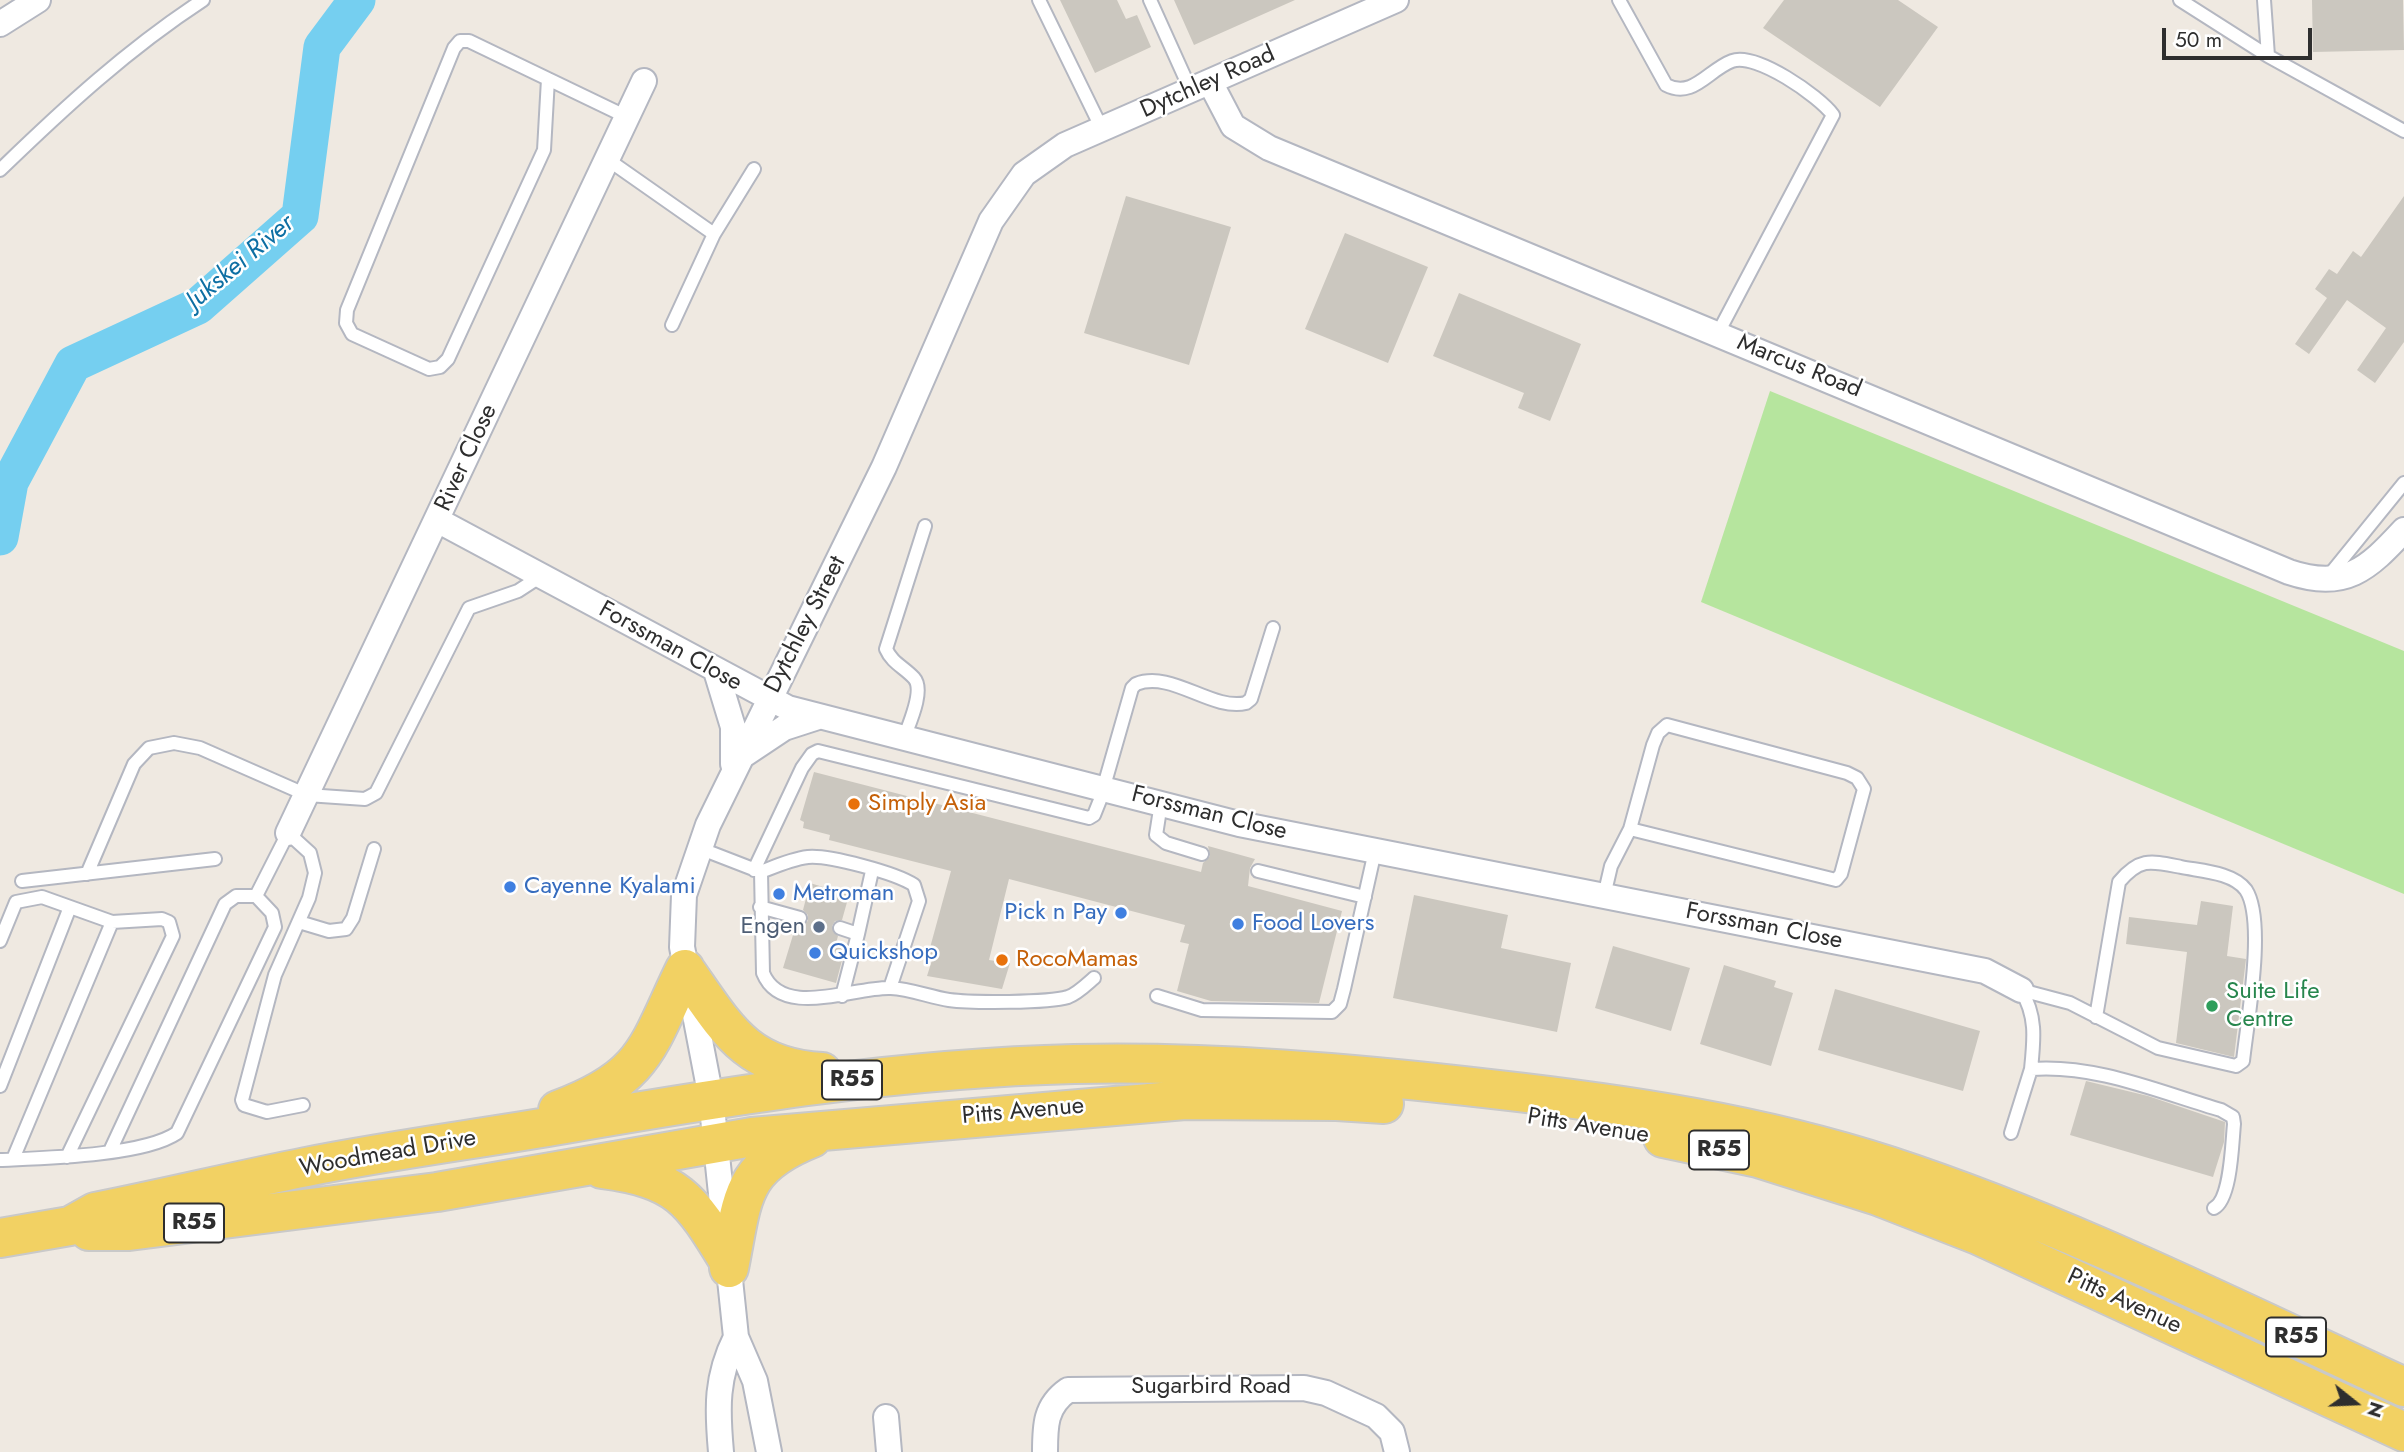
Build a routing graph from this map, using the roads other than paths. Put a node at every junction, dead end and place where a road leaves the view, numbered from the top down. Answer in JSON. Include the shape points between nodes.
{"nodes":[{"id":1,"x":38,"y":0,"type":"edge"},
{"id":2,"x":204,"y":0,"type":"edge"},
{"id":3,"x":1039,"y":0,"type":"edge"},
{"id":4,"x":1150,"y":0,"type":"edge"},
{"id":5,"x":1396,"y":0,"type":"edge"},
{"id":6,"x":1619,"y":0,"type":"edge"},
{"id":7,"x":2180,"y":0,"type":"edge"},
{"id":8,"x":2264,"y":0,"type":"edge"},
{"id":9,"x":0,"y":24,"type":"edge"},
{"id":10,"x":2268,"y":56,"type":"junction"},
{"id":11,"x":548,"y":79,"type":"junction"},
{"id":12,"x":644,"y":82,"type":"dead end"},
{"id":13,"x":1200,"y":87,"type":"junction"},
{"id":14,"x":627,"y":117,"type":"junction"},
{"id":15,"x":1102,"y":129,"type":"junction"},
{"id":16,"x":2404,"y":131,"type":"edge"},
{"id":17,"x":607,"y":159,"type":"junction"},
{"id":18,"x":754,"y":169,"type":"dead end"},
{"id":19,"x":0,"y":170,"type":"edge"},
{"id":20,"x":1024,"y":174,"type":"joint"},
{"id":21,"x":714,"y":234,"type":"junction"},
{"id":22,"x":672,"y":325,"type":"dead end"},
{"id":23,"x":1718,"y":333,"type":"junction"},
{"id":24,"x":2404,"y":483,"type":"edge"},
{"id":25,"x":437,"y":520,"type":"junction"},
{"id":26,"x":925,"y":526,"type":"dead end"},
{"id":27,"x":2404,"y":530,"type":"edge"},
{"id":28,"x":541,"y":576,"type":"junction"},
{"id":29,"x":2326,"y":580,"type":"junction"},
{"id":30,"x":1273,"y":628,"type":"dead end"},
{"id":31,"x":716,"y":671,"type":"junction"},
{"id":32,"x":768,"y":700,"type":"junction"},
{"id":33,"x":819,"y":717,"type":"junction"},
{"id":34,"x":904,"y":738,"type":"junction"},
{"id":35,"x":737,"y":764,"type":"junction"},
{"id":36,"x":1104,"y":788,"type":"junction"},
{"id":37,"x":307,"y":794,"type":"junction"},
{"id":38,"x":1161,"y":802,"type":"junction"},
{"id":39,"x":1630,"y":829,"type":"junction"},
{"id":40,"x":289,"y":833,"type":"junction"},
{"id":41,"x":699,"y":848,"type":"junction"},
{"id":42,"x":374,"y":849,"type":"dead end"},
{"id":43,"x":1375,"y":851,"type":"junction"},
{"id":44,"x":1202,"y":854,"type":"dead end"},
{"id":45,"x":215,"y":859,"type":"dead end"},
{"id":46,"x":1258,"y":870,"type":"dead end"},
{"id":47,"x":757,"y":871,"type":"junction"},
{"id":48,"x":872,"y":871,"type":"junction"},
{"id":49,"x":87,"y":874,"type":"junction"},
{"id":50,"x":22,"y":881,"type":"dead end"},
{"id":51,"x":256,"y":896,"type":"junction"},
{"id":52,"x":1604,"y":896,"type":"junction"},
{"id":53,"x":1365,"y":897,"type":"junction"},
{"id":54,"x":70,"y":907,"type":"junction"},
{"id":55,"x":760,"y":907,"type":"junction"},
{"id":56,"x":800,"y":918,"type":"dead end"},
{"id":57,"x":112,"y":922,"type":"junction"},
{"id":58,"x":299,"y":922,"type":"junction"},
{"id":59,"x":840,"y":928,"type":"dead end"},
{"id":60,"x":858,"y":934,"type":"junction"},
{"id":61,"x":0,"y":941,"type":"edge"},
{"id":62,"x":685,"y":970,"type":"junction"},
{"id":63,"x":1094,"y":978,"type":"dead end"},
{"id":64,"x":890,"y":988,"type":"junction"},
{"id":65,"x":2021,"y":990,"type":"junction"},
{"id":66,"x":842,"y":996,"type":"junction"},
{"id":67,"x":1157,"y":996,"type":"dead end"},
{"id":68,"x":2095,"y":1017,"type":"junction"},
{"id":69,"x":2031,"y":1069,"type":"junction"},
{"id":70,"x":890,"y":1076,"type":"junction"},
{"id":71,"x":0,"y":1086,"type":"edge"},
{"id":72,"x":710,"y":1098,"type":"junction"},
{"id":73,"x":303,"y":1105,"type":"dead end"},
{"id":74,"x":837,"y":1128,"type":"junction"},
{"id":75,"x":2011,"y":1133,"type":"dead end"},
{"id":76,"x":481,"y":1138,"type":"junction"},
{"id":77,"x":716,"y":1141,"type":"junction"},
{"id":78,"x":110,"y":1151,"type":"junction"},
{"id":79,"x":67,"y":1157,"type":"junction"},
{"id":80,"x":7,"y":1159,"type":"edge"},
{"id":81,"x":580,"y":1166,"type":"junction"},
{"id":82,"x":2214,"y":1208,"type":"dead end"},
{"id":83,"x":70,"y":1226,"type":"junction"},
{"id":84,"x":0,"y":1238,"type":"edge"},
{"id":85,"x":729,"y":1264,"type":"junction"},
{"id":86,"x":736,"y":1337,"type":"junction"},
{"id":87,"x":2404,"y":1387,"type":"edge"},
{"id":88,"x":2351,"y":1407,"type":"junction"},
{"id":89,"x":886,"y":1417,"type":"dead end"},
{"id":90,"x":2404,"y":1432,"type":"edge"},
{"id":91,"x":721,"y":1452,"type":"edge"},
{"id":92,"x":769,"y":1452,"type":"edge"},
{"id":93,"x":889,"y":1452,"type":"edge"},
{"id":94,"x":1045,"y":1452,"type":"edge"},
{"id":95,"x":1397,"y":1452,"type":"edge"},
{"id":96,"x":2398,"y":1452,"type":"edge"}],
"edges":[{"from":1,"to":9,"type":"street"},
{"from":2,"to":19,"type":"lane","via":[[158,29],[87,86]]},
{"from":3,"to":15,"type":"lane"},
{"from":4,"to":13,"type":"lane"},
{"from":5,"to":13,"type":"street","name":"Dytchley Road"},
{"from":6,"to":23,"type":"lane","via":[[1666,85],[1677,90],[1691,88],[1733,61],[1751,60],[1825,104],[1833,116]]},
{"from":7,"to":10,"type":"lane"},
{"from":8,"to":10,"type":"lane"},
{"from":10,"to":16,"type":"lane"},
{"from":11,"to":11,"type":"lane","via":[[544,150],[448,359],[429,369],[352,334],[346,323],[347,310],[454,48],[460,41],[469,41]]},
{"from":11,"to":14,"type":"lane"},
{"from":12,"to":14,"type":"street","name":"River Close"},
{"from":13,"to":15,"type":"street","name":"Dytchley Road"},
{"from":13,"to":23,"type":"street","name":"Marcus Road","via":[[1247,137]]},
{"from":14,"to":17,"type":"street","name":"River Close"},
{"from":15,"to":20,"type":"street","name":"Dytchley Road","via":[[1065,145]]},
{"from":17,"to":21,"type":"lane"},
{"from":17,"to":25,"type":"street","name":"River Close"},
{"from":18,"to":21,"type":"lane"},
{"from":20,"to":32,"type":"street","name":"Dytchley Street","via":[[990,220],[884,467]]},
{"from":21,"to":22,"type":"lane"},
{"from":23,"to":29,"type":"street","name":"Marcus Road","via":[[2290,572]]},
{"from":24,"to":29,"type":"lane"},
{"from":25,"to":28,"type":"street","name":"Forssman Close"},
{"from":25,"to":37,"type":"street","name":"River Close"},
{"from":26,"to":34,"type":"lane","via":[[886,649],[890,658],[916,679],[919,688]]},
{"from":27,"to":29,"type":"street","name":"Marcus Road","via":[[2368,567]]},
{"from":28,"to":31,"type":"street","name":"Forssman Close"},
{"from":28,"to":37,"type":"lane","via":[[518,591],[469,608],[376,793],[365,799]]},
{"from":30,"to":36,"type":"lane","via":[[1247,703],[1158,682],[1136,684]]},
{"from":31,"to":32,"type":"street","name":"Forssman Close"},
{"from":31,"to":35,"type":"street","via":[[733,727]]},
{"from":32,"to":33,"type":"street","name":"Forssman Close"},
{"from":32,"to":35,"type":"street","name":"Dytchley Street"},
{"from":33,"to":34,"type":"street","name":"Forssman Close"},
{"from":33,"to":35,"type":"street","via":[[784,728]]},
{"from":34,"to":36,"type":"street","name":"Forssman Close"},
{"from":35,"to":41,"type":"street","name":"Dytchley Street"},
{"from":36,"to":38,"type":"street","name":"Forssman Close"},
{"from":36,"to":47,"type":"lane","via":[[1094,815],[1080,818],[818,751],[802,768]]},
{"from":37,"to":40,"type":"street","name":"River Close"},
{"from":37,"to":49,"type":"lane","via":[[200,748],[174,743],[149,748],[134,764]]},
{"from":38,"to":43,"type":"street","name":"Forssman Close","via":[[1239,824]]},
{"from":38,"to":44,"type":"lane","via":[[1156,835],[1166,843]]},
{"from":39,"to":39,"type":"lane","via":[[1836,880],[1864,789],[1847,773],[1667,725],[1653,745]]},
{"from":39,"to":52,"type":"lane","via":[[1611,866]]},
{"from":40,"to":51,"type":"lane"},
{"from":40,"to":58,"type":"lane","via":[[310,853],[315,865]]},
{"from":41,"to":47,"type":"lane"},
{"from":41,"to":62,"type":"street","name":"Dytchley Street","via":[[684,895]]},
{"from":42,"to":58,"type":"lane","via":[[353,918],[345,929],[329,931]]},
{"from":43,"to":52,"type":"street","name":"Forssman Close"},
{"from":43,"to":53,"type":"lane"},
{"from":45,"to":49,"type":"lane"},
{"from":46,"to":53,"type":"lane"},
{"from":47,"to":48,"type":"lane","via":[[811,857]]},
{"from":47,"to":55,"type":"lane"},
{"from":48,"to":60,"type":"lane"},
{"from":48,"to":64,"type":"lane","via":[[908,881],[918,893]]},
{"from":49,"to":50,"type":"lane"},
{"from":51,"to":78,"type":"lane","via":[[236,896],[225,904]]},
{"from":51,"to":78,"type":"lane","via":[[272,913],[275,927],[184,1123],[167,1140]]},
{"from":52,"to":65,"type":"street","name":"Forssman Close","via":[[1984,971]]},
{"from":53,"to":67,"type":"lane","via":[[1340,1004],[1332,1012],[1202,1010]]},
{"from":54,"to":57,"type":"lane"},
{"from":54,"to":61,"type":"lane","via":[[42,897],[16,902]]},
{"from":54,"to":71,"type":"lane"},
{"from":55,"to":56,"type":"lane"},
{"from":55,"to":66,"type":"lane","via":[[762,973],[767,984],[786,995]]},
{"from":57,"to":79,"type":"lane","via":[[162,919],[169,922],[173,936]]},
{"from":57,"to":80,"type":"lane"},
{"from":58,"to":73,"type":"lane","via":[[275,975],[242,1100],[256,1112]]},
{"from":59,"to":60,"type":"lane"},
{"from":60,"to":66,"type":"lane"},
{"from":62,"to":70,"type":"main road","via":[[729,1034],[767,1062],[798,1071]]},
{"from":62,"to":72,"type":"street","name":"Dytchley Street"},
{"from":62,"to":76,"type":"main road","via":[[653,1039],[631,1071],[593,1097]]},
{"from":63,"to":64,"type":"lane","via":[[1073,995],[1055,999],[951,1000]]},
{"from":64,"to":66,"type":"lane"},
{"from":65,"to":68,"type":"lane","via":[[2070,1003]]},
{"from":65,"to":69,"type":"lane","via":[[2031,1006],[2035,1031]]},
{"from":68,"to":68,"type":"lane","via":[[2158,1048],[2223,1065],[2244,1061],[2256,935],[2246,890],[2229,877],[2152,861],[2132,867],[2119,882]]},
{"from":69,"to":75,"type":"lane"},
{"from":69,"to":82,"type":"lane","via":[[2090,1071],[2229,1113],[2234,1124],[2225,1193]]},
{"from":70,"to":72,"type":"main road","name":"Pitts Avenue","number":"R55"},
{"from":70,"to":87,"type":"main road","name":"Pitts Avenue","number":"R55","via":[[1070,1064],[1290,1070],[1549,1096],[1757,1130],[1886,1165],[1993,1203]]},
{"from":72,"to":76,"type":"main road","name":"Woodmead Drive","number":"R55"},
{"from":72,"to":77,"type":"street","name":"Dytchley Street"},
{"from":74,"to":77,"type":"main road","name":"Pitts Avenue","number":"R55"},
{"from":74,"to":85,"type":"main road","via":[[788,1148],[758,1169],[743,1201]]},
{"from":74,"to":88,"type":"main road","name":"Pitts Avenue","number":"R55","via":[[1172,1101],[1337,1101],[1503,1114],[1641,1134],[1758,1158],[1878,1196],[1953,1225]]},
{"from":76,"to":83,"type":"main road","name":"Woodmead Drive","number":"R55","via":[[310,1167],[95,1212]]},
{"from":77,"to":81,"type":"main road","name":"Woodmead Drive","number":"R55"},
{"from":77,"to":85,"type":"street","name":"Dytchley Street"},
{"from":78,"to":79,"type":"lane"},
{"from":79,"to":80,"type":"lane"},
{"from":81,"to":83,"type":"main road","name":"Woodmead Drive","number":"R55","via":[[438,1192],[129,1231],[86,1231]]},
{"from":81,"to":85,"type":"main road","via":[[620,1171],[667,1185],[684,1196]]},
{"from":83,"to":84,"type":"main road","name":"Woodmead Drive","number":"R55"},
{"from":85,"to":86,"type":"street","name":"Dytchley Street"},
{"from":86,"to":91,"type":"street","via":[[723,1362],[719,1386]]},
{"from":86,"to":92,"type":"street","via":[[755,1381]]},
{"from":88,"to":90,"type":"main road","name":"Pitts Avenue","number":"R55"},
{"from":88,"to":96,"type":"main road"},
{"from":89,"to":93,"type":"street"},
{"from":94,"to":95,"type":"street","name":"Sugarbird Road","via":[[1048,1411],[1068,1390],[1282,1386],[1326,1393],[1376,1416],[1392,1432]]}]}
